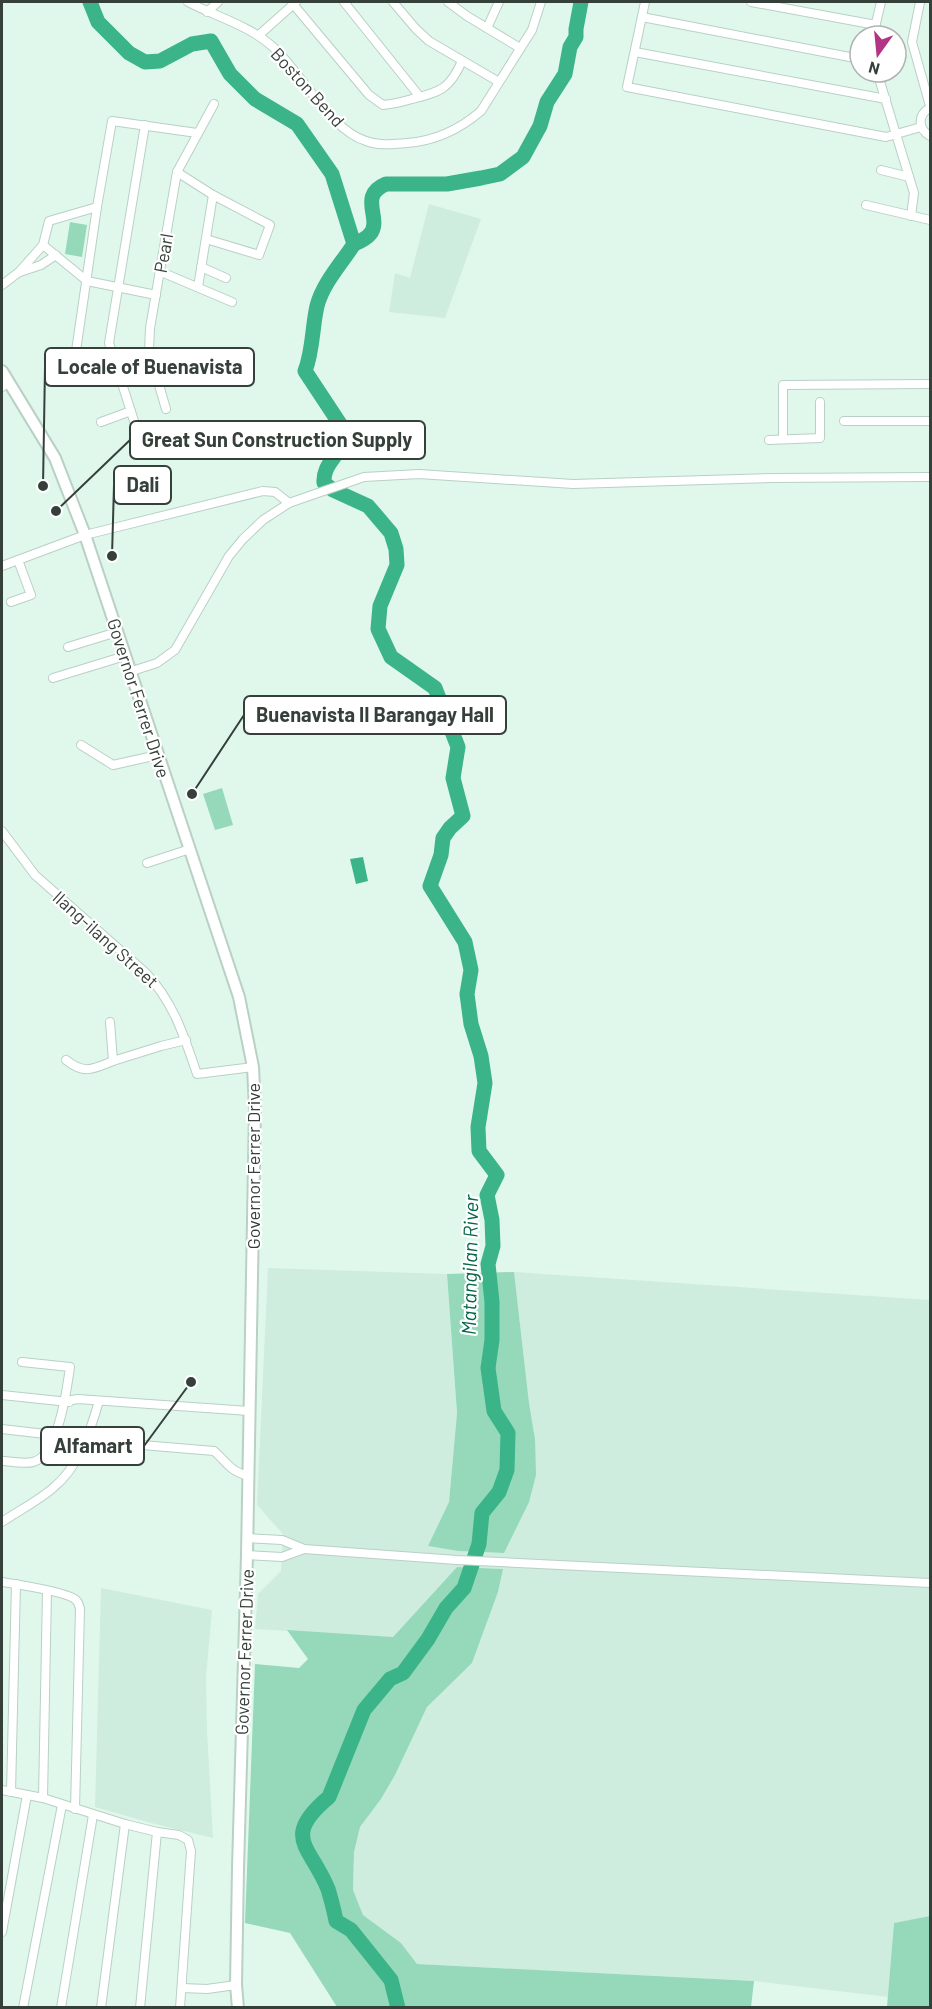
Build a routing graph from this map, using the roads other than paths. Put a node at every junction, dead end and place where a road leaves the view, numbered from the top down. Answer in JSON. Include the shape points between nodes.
{"nodes":[{"id":1,"x":188,"y":2,"type":"edge"},
{"id":2,"x":218,"y":2,"type":"edge"},
{"id":3,"x":344,"y":2,"type":"edge"},
{"id":4,"x":393,"y":2,"type":"edge"},
{"id":5,"x":499,"y":2,"type":"edge"},
{"id":6,"x":541,"y":2,"type":"edge"},
{"id":7,"x":645,"y":2,"type":"edge"},
{"id":8,"x":751,"y":2,"type":"edge"},
{"id":9,"x":881,"y":2,"type":"edge"},
{"id":10,"x":920,"y":2,"type":"edge"},
{"id":11,"x":295,"y":3,"type":"edge"},
{"id":12,"x":451,"y":3,"type":"edge"},
{"id":13,"x":207,"y":12,"type":"junction"},
{"id":14,"x":642,"y":17,"type":"junction"},
{"id":15,"x":871,"y":24,"type":"edge"},
{"id":16,"x":876,"y":24,"type":"edge"},
{"id":17,"x":487,"y":28,"type":"junction"},
{"id":18,"x":259,"y":35,"type":"junction"},
{"id":19,"x":520,"y":48,"type":"junction"},
{"id":20,"x":635,"y":52,"type":"junction"},
{"id":21,"x":848,"y":56,"type":"edge"},
{"id":22,"x":462,"y":61,"type":"junction"},
{"id":23,"x":499,"y":82,"type":"junction"},
{"id":24,"x":881,"y":84,"type":"edge"},
{"id":25,"x":420,"y":97,"type":"junction"},
{"id":26,"x":886,"y":99,"type":"junction"},
{"id":27,"x":214,"y":104,"type":"dead end"},
{"id":28,"x":930,"y":107,"type":"edge"},
{"id":29,"x":145,"y":125,"type":"junction"},
{"id":30,"x":921,"y":127,"type":"junction"},
{"id":31,"x":197,"y":134,"type":"junction"},
{"id":32,"x":896,"y":134,"type":"junction"},
{"id":33,"x":930,"y":136,"type":"edge"},
{"id":34,"x":881,"y":170,"type":"dead end"},
{"id":35,"x":177,"y":172,"type":"junction"},
{"id":36,"x":909,"y":177,"type":"junction"},
{"id":37,"x":213,"y":195,"type":"junction"},
{"id":38,"x":866,"y":205,"type":"dead end"},
{"id":39,"x":97,"y":207,"type":"junction"},
{"id":40,"x":910,"y":216,"type":"junction"},
{"id":41,"x":930,"y":220,"type":"edge"},
{"id":42,"x":206,"y":238,"type":"junction"},
{"id":43,"x":44,"y":245,"type":"junction"},
{"id":44,"x":56,"y":255,"type":"junction"},
{"id":45,"x":201,"y":267,"type":"junction"},
{"id":46,"x":159,"y":271,"type":"junction"},
{"id":47,"x":19,"y":272,"type":"junction"},
{"id":48,"x":226,"y":278,"type":"dead end"},
{"id":49,"x":87,"y":282,"type":"junction"},
{"id":50,"x":2,"y":285,"type":"edge"},
{"id":51,"x":198,"y":287,"type":"junction"},
{"id":52,"x":118,"y":289,"type":"junction"},
{"id":53,"x":156,"y":295,"type":"junction"},
{"id":54,"x":232,"y":302,"type":"dead end"},
{"id":55,"x":149,"y":351,"type":"junction"},
{"id":56,"x":118,"y":370,"type":"junction"},
{"id":57,"x":2,"y":371,"type":"edge"},
{"id":58,"x":243,"y":373,"type":"dead end"},
{"id":59,"x":930,"y":384,"type":"edge"},
{"id":60,"x":5,"y":385,"type":"edge"},
{"id":61,"x":820,"y":402,"type":"dead end"},
{"id":62,"x":166,"y":409,"type":"dead end"},
{"id":63,"x":131,"y":411,"type":"junction"},
{"id":64,"x":134,"y":421,"type":"dead end"},
{"id":65,"x":844,"y":421,"type":"dead end"},
{"id":66,"x":930,"y":421,"type":"edge"},
{"id":67,"x":101,"y":422,"type":"dead end"},
{"id":68,"x":769,"y":440,"type":"dead end"},
{"id":69,"x":783,"y":440,"type":"junction"},
{"id":70,"x":930,"y":477,"type":"edge"},
{"id":71,"x":289,"y":503,"type":"junction"},
{"id":72,"x":85,"y":535,"type":"junction"},
{"id":73,"x":18,"y":560,"type":"junction"},
{"id":74,"x":2,"y":566,"type":"edge"},
{"id":75,"x":10,"y":602,"type":"dead end"},
{"id":76,"x":117,"y":632,"type":"junction"},
{"id":77,"x":68,"y":647,"type":"dead end"},
{"id":78,"x":125,"y":656,"type":"junction"},
{"id":79,"x":129,"y":672,"type":"junction"},
{"id":80,"x":53,"y":678,"type":"dead end"},
{"id":81,"x":81,"y":745,"type":"dead end"},
{"id":82,"x":158,"y":755,"type":"junction"},
{"id":83,"x":2,"y":831,"type":"edge"},
{"id":84,"x":190,"y":849,"type":"junction"},
{"id":85,"x":147,"y":863,"type":"dead end"},
{"id":86,"x":110,"y":1022,"type":"dead end"},
{"id":87,"x":186,"y":1040,"type":"junction"},
{"id":88,"x":66,"y":1060,"type":"dead end"},
{"id":89,"x":113,"y":1061,"type":"junction"},
{"id":90,"x":253,"y":1067,"type":"junction"},
{"id":91,"x":22,"y":1362,"type":"dead end"},
{"id":92,"x":2,"y":1395,"type":"edge"},
{"id":93,"x":66,"y":1401,"type":"junction"},
{"id":94,"x":99,"y":1401,"type":"junction"},
{"id":95,"x":249,"y":1411,"type":"junction"},
{"id":96,"x":2,"y":1430,"type":"edge"},
{"id":97,"x":54,"y":1435,"type":"junction"},
{"id":98,"x":130,"y":1444,"type":"dead end"},
{"id":99,"x":4,"y":1461,"type":"dead end"},
{"id":100,"x":248,"y":1476,"type":"junction"},
{"id":101,"x":2,"y":1522,"type":"edge"},
{"id":102,"x":247,"y":1538,"type":"junction"},
{"id":103,"x":304,"y":1549,"type":"junction"},
{"id":104,"x":247,"y":1555,"type":"junction"},
{"id":105,"x":2,"y":1582,"type":"edge"},
{"id":106,"x":930,"y":1583,"type":"edge"},
{"id":107,"x":16,"y":1584,"type":"junction"},
{"id":108,"x":47,"y":1591,"type":"junction"},
{"id":109,"x":2,"y":1790,"type":"edge"},
{"id":110,"x":11,"y":1792,"type":"junction"},
{"id":111,"x":27,"y":1795,"type":"junction"},
{"id":112,"x":43,"y":1798,"type":"junction"},
{"id":113,"x":62,"y":1805,"type":"junction"},
{"id":114,"x":75,"y":1809,"type":"junction"},
{"id":115,"x":93,"y":1815,"type":"junction"},
{"id":116,"x":125,"y":1824,"type":"junction"},
{"id":117,"x":157,"y":1832,"type":"junction"},
{"id":118,"x":2,"y":1932,"type":"edge"},
{"id":119,"x":236,"y":1985,"type":"junction"},
{"id":120,"x":182,"y":1988,"type":"junction"},
{"id":121,"x":23,"y":2007,"type":"edge"},
{"id":122,"x":61,"y":2007,"type":"edge"},
{"id":123,"x":101,"y":2007,"type":"edge"},
{"id":124,"x":140,"y":2007,"type":"edge"},
{"id":125,"x":180,"y":2007,"type":"edge"},
{"id":126,"x":238,"y":2007,"type":"edge"}],
"edges":[{"from":1,"to":13,"type":"street","name":"Boston Bend"},
{"from":2,"to":13,"type":"street"},
{"from":3,"to":25,"type":"street"},
{"from":4,"to":22,"type":"street","via":[[416,29]]},
{"from":5,"to":17,"type":"street"},
{"from":6,"to":19,"type":"street","name":"Boston Bend"},
{"from":7,"to":14,"type":"street"},
{"from":8,"to":15,"type":"street"},
{"from":9,"to":16,"type":"street"},
{"from":10,"to":28,"type":"street","via":[[912,42]]},
{"from":11,"to":18,"type":"street"},
{"from":11,"to":25,"type":"street","via":[[369,95],[383,105]]},
{"from":12,"to":17,"type":"street"},
{"from":13,"to":18,"type":"street","name":"Boston Bend"},
{"from":14,"to":20,"type":"street"},
{"from":14,"to":21,"type":"street"},
{"from":17,"to":19,"type":"street"},
{"from":18,"to":23,"type":"street","name":"Boston Bend","via":[[342,126],[375,144],[412,143],[441,136],[481,111]]},
{"from":19,"to":23,"type":"street","name":"Boston Bend"},
{"from":20,"to":26,"type":"street"},
{"from":20,"to":32,"type":"street","via":[[627,87],[886,136]]},
{"from":22,"to":23,"type":"street"},
{"from":22,"to":25,"type":"street","via":[[446,87]]},
{"from":24,"to":26,"type":"street"},
{"from":26,"to":32,"type":"street"},
{"from":27,"to":31,"type":"street","name":"Pearl"},
{"from":28,"to":30,"type":"street","via":[[923,114]]},
{"from":29,"to":31,"type":"street"},
{"from":29,"to":39,"type":"street","via":[[112,121]]},
{"from":29,"to":52,"type":"street"},
{"from":30,"to":32,"type":"street"},
{"from":30,"to":33,"type":"street"},
{"from":31,"to":35,"type":"street","name":"Pearl"},
{"from":32,"to":36,"type":"street"},
{"from":34,"to":36,"type":"street"},
{"from":35,"to":37,"type":"street"},
{"from":35,"to":46,"type":"street","name":"Pearl"},
{"from":36,"to":40,"type":"street","via":[[914,197]]},
{"from":37,"to":42,"type":"street"},
{"from":37,"to":42,"type":"street","via":[[270,225],[259,255]]},
{"from":38,"to":40,"type":"street"},
{"from":39,"to":43,"type":"street","via":[[49,221]]},
{"from":39,"to":49,"type":"street"},
{"from":40,"to":41,"type":"street"},
{"from":42,"to":45,"type":"street"},
{"from":43,"to":44,"type":"street"},
{"from":43,"to":47,"type":"street"},
{"from":44,"to":47,"type":"street"},
{"from":44,"to":49,"type":"street"},
{"from":45,"to":48,"type":"street"},
{"from":45,"to":51,"type":"street"},
{"from":46,"to":51,"type":"street"},
{"from":46,"to":53,"type":"street","name":"Pearl"},
{"from":47,"to":50,"type":"street"},
{"from":49,"to":52,"type":"street"},
{"from":49,"to":56,"type":"street","via":[[76,351],[89,378]]},
{"from":51,"to":54,"type":"street"},
{"from":52,"to":53,"type":"street"},
{"from":52,"to":56,"type":"street","via":[[109,343]]},
{"from":53,"to":55,"type":"street","name":"Pearl"},
{"from":55,"to":58,"type":"street"},
{"from":55,"to":62,"type":"street","name":"Pearl"},
{"from":56,"to":63,"type":"street"},
{"from":57,"to":60,"type":"main road","name":"Governor Ferrer Drive"},
{"from":59,"to":69,"type":"street","via":[[783,385]]},
{"from":60,"to":72,"type":"main road","name":"Governor Ferrer Drive","via":[[55,458]]},
{"from":61,"to":69,"type":"street","via":[[820,438]]},
{"from":63,"to":64,"type":"street"},
{"from":63,"to":67,"type":"street"},
{"from":65,"to":66,"type":"street"},
{"from":68,"to":69,"type":"street"},
{"from":70,"to":71,"type":"street","via":[[573,484],[383,475],[358,479]]},
{"from":71,"to":72,"type":"street","via":[[275,492],[263,491]]},
{"from":71,"to":79,"type":"street","via":[[263,520],[236,547],[170,655]]},
{"from":72,"to":73,"type":"street"},
{"from":72,"to":76,"type":"main road","name":"Governor Ferrer Drive"},
{"from":73,"to":74,"type":"street"},
{"from":73,"to":75,"type":"street","via":[[31,595]]},
{"from":76,"to":77,"type":"street"},
{"from":76,"to":78,"type":"main road","name":"Governor Ferrer Drive"},
{"from":78,"to":79,"type":"main road","name":"Governor Ferrer Drive"},
{"from":78,"to":80,"type":"street"},
{"from":79,"to":82,"type":"main road","name":"Governor Ferrer Drive"},
{"from":81,"to":82,"type":"street","via":[[112,765]]},
{"from":82,"to":84,"type":"main road","name":"Governor Ferrer Drive"},
{"from":83,"to":87,"type":"street","name":"Ilang-ilang Street","via":[[35,875],[155,983],[172,1007]]},
{"from":84,"to":85,"type":"street"},
{"from":84,"to":90,"type":"main road","name":"Governor Ferrer Drive","via":[[238,997]]},
{"from":86,"to":89,"type":"street"},
{"from":87,"to":89,"type":"street"},
{"from":87,"to":90,"type":"street","name":"Ilang-ilang Street","via":[[197,1074]]},
{"from":88,"to":89,"type":"street","via":[[87,1070]]},
{"from":90,"to":95,"type":"main road","name":"Governor Ferrer Drive"},
{"from":91,"to":93,"type":"street","via":[[70,1367]]},
{"from":92,"to":93,"type":"street"},
{"from":93,"to":94,"type":"street","via":[[77,1405]]},
{"from":93,"to":97,"type":"street"},
{"from":94,"to":95,"type":"street"},
{"from":94,"to":101,"type":"street","via":[[68,1473],[53,1488]]},
{"from":95,"to":100,"type":"main road","name":"Governor Ferrer Drive"},
{"from":96,"to":97,"type":"street"},
{"from":97,"to":99,"type":"street","via":[[35,1461]]},
{"from":98,"to":100,"type":"street","via":[[214,1451],[235,1471]]},
{"from":100,"to":102,"type":"main road","name":"Governor Ferrer Drive"},
{"from":102,"to":103,"type":"street","via":[[282,1540]]},
{"from":102,"to":104,"type":"main road","name":"Governor Ferrer Drive"},
{"from":103,"to":104,"type":"street","via":[[282,1557]]},
{"from":103,"to":106,"type":"street"},
{"from":104,"to":119,"type":"main road","name":"Governor Ferrer Drive"},
{"from":105,"to":107,"type":"street"},
{"from":107,"to":108,"type":"street"},
{"from":107,"to":110,"type":"street"},
{"from":108,"to":112,"type":"street"},
{"from":108,"to":114,"type":"street","via":[[73,1598],[80,1609]]},
{"from":109,"to":110,"type":"street"},
{"from":110,"to":111,"type":"street"},
{"from":111,"to":112,"type":"street"},
{"from":111,"to":118,"type":"street"},
{"from":112,"to":113,"type":"street"},
{"from":113,"to":114,"type":"street"},
{"from":113,"to":121,"type":"street"},
{"from":114,"to":115,"type":"street"},
{"from":115,"to":116,"type":"street"},
{"from":115,"to":122,"type":"street"},
{"from":116,"to":117,"type":"street"},
{"from":116,"to":123,"type":"street"},
{"from":117,"to":120,"type":"street","via":[[179,1835],[190,1844]]},
{"from":117,"to":124,"type":"street"},
{"from":119,"to":120,"type":"street"},
{"from":119,"to":126,"type":"main road","name":"Governor Ferrer Drive"},
{"from":120,"to":125,"type":"street"}]}
